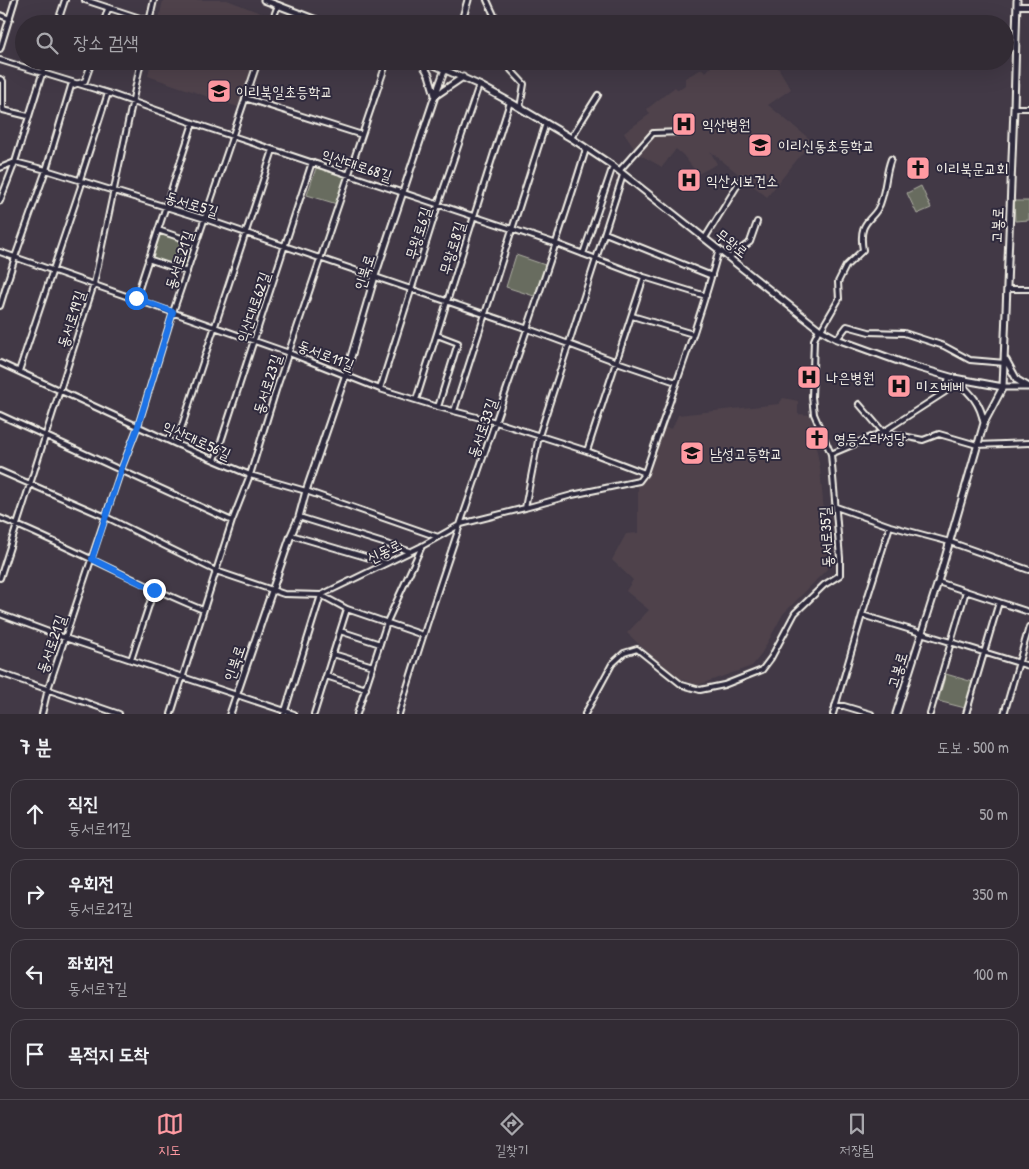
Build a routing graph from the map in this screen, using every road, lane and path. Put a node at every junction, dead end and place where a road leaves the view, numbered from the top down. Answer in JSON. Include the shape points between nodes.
{"nodes":[{"id":1,"x":16,"y":0,"type":"edge"},
{"id":2,"x":66,"y":0,"type":"edge"},
{"id":3,"x":85,"y":0,"type":"edge"},
{"id":4,"x":154,"y":0,"type":"edge"},
{"id":5,"x":264,"y":0,"type":"edge"},
{"id":6,"x":468,"y":0,"type":"edge"},
{"id":7,"x":487,"y":0,"type":"edge"},
{"id":8,"x":1017,"y":3,"type":"edge"},
{"id":9,"x":278,"y":5,"type":"junction"},
{"id":10,"x":1029,"y":6,"type":"edge"},
{"id":11,"x":108,"y":9,"type":"junction"},
{"id":12,"x":0,"y":15,"type":"edge"},
{"id":13,"x":60,"y":15,"type":"edge"},
{"id":14,"x":106,"y":15,"type":"edge"},
{"id":15,"x":125,"y":15,"type":"edge"},
{"id":16,"x":150,"y":15,"type":"edge"},
{"id":17,"x":275,"y":15,"type":"edge"},
{"id":18,"x":304,"y":15,"type":"edge"},
{"id":19,"x":463,"y":15,"type":"edge"},
{"id":20,"x":494,"y":15,"type":"edge"},
{"id":21,"x":10,"y":19,"type":"junction"},
{"id":22,"x":0,"y":49,"type":"edge"},
{"id":23,"x":0,"y":60,"type":"edge"},
{"id":24,"x":15,"y":65,"type":"edge"},
{"id":25,"x":30,"y":70,"type":"edge"},
{"id":26,"x":43,"y":70,"type":"edge"},
{"id":27,"x":89,"y":70,"type":"edge"},
{"id":28,"x":139,"y":70,"type":"edge"},
{"id":29,"x":255,"y":70,"type":"edge"},
{"id":30,"x":385,"y":70,"type":"edge"},
{"id":31,"x":426,"y":70,"type":"edge"},
{"id":32,"x":445,"y":70,"type":"edge"},
{"id":33,"x":447,"y":70,"type":"edge"},
{"id":34,"x":511,"y":70,"type":"edge"},
{"id":35,"x":42,"y":74,"type":"junction"},
{"id":36,"x":462,"y":77,"type":"junction"},
{"id":37,"x":0,"y":79,"type":"edge"},
{"id":38,"x":77,"y":84,"type":"junction"},
{"id":39,"x":479,"y":84,"type":"junction"},
{"id":40,"x":108,"y":93,"type":"junction"},
{"id":41,"x":598,"y":95,"type":"dead end"},
{"id":42,"x":435,"y":96,"type":"junction"},
{"id":43,"x":245,"y":98,"type":"junction"},
{"id":44,"x":134,"y":101,"type":"junction"},
{"id":45,"x":510,"y":102,"type":"junction"},
{"id":46,"x":520,"y":108,"type":"junction"},
{"id":47,"x":1014,"y":108,"type":"junction"},
{"id":48,"x":1029,"y":108,"type":"edge"},
{"id":49,"x":28,"y":116,"type":"junction"},
{"id":50,"x":546,"y":122,"type":"junction"},
{"id":51,"x":193,"y":123,"type":"junction"},
{"id":52,"x":682,"y":132,"type":"dead end"},
{"id":53,"x":362,"y":135,"type":"junction"},
{"id":54,"x":232,"y":136,"type":"junction"},
{"id":55,"x":571,"y":138,"type":"junction"},
{"id":56,"x":586,"y":149,"type":"junction"},
{"id":57,"x":273,"y":150,"type":"junction"},
{"id":58,"x":891,"y":160,"type":"dead end"},
{"id":59,"x":15,"y":162,"type":"junction"},
{"id":60,"x":312,"y":162,"type":"junction"},
{"id":61,"x":613,"y":166,"type":"junction"},
{"id":62,"x":0,"y":168,"type":"edge"},
{"id":63,"x":46,"y":170,"type":"junction"},
{"id":64,"x":621,"y":173,"type":"junction"},
{"id":65,"x":349,"y":174,"type":"junction"},
{"id":66,"x":742,"y":178,"type":"dead end"},
{"id":67,"x":80,"y":180,"type":"junction"},
{"id":68,"x":114,"y":191,"type":"junction"},
{"id":69,"x":404,"y":192,"type":"junction"},
{"id":70,"x":0,"y":201,"type":"edge"},
{"id":71,"x":438,"y":205,"type":"junction"},
{"id":72,"x":166,"y":208,"type":"junction"},
{"id":73,"x":474,"y":217,"type":"junction"},
{"id":74,"x":204,"y":220,"type":"junction"},
{"id":75,"x":757,"y":222,"type":"dead end"},
{"id":76,"x":158,"y":230,"type":"junction"},
{"id":77,"x":512,"y":230,"type":"junction"},
{"id":78,"x":246,"y":233,"type":"junction"},
{"id":79,"x":605,"y":233,"type":"junction"},
{"id":80,"x":705,"y":238,"type":"junction"},
{"id":81,"x":196,"y":243,"type":"junction"},
{"id":82,"x":557,"y":244,"type":"junction"},
{"id":83,"x":286,"y":246,"type":"junction"},
{"id":84,"x":719,"y":249,"type":"junction"},
{"id":85,"x":0,"y":252,"type":"edge"},
{"id":86,"x":583,"y":254,"type":"junction"},
{"id":87,"x":15,"y":257,"type":"junction"},
{"id":88,"x":730,"y":257,"type":"junction"},
{"id":89,"x":321,"y":258,"type":"junction"},
{"id":90,"x":148,"y":259,"type":"junction"},
{"id":91,"x":596,"y":259,"type":"junction"},
{"id":92,"x":53,"y":270,"type":"junction"},
{"id":93,"x":187,"y":272,"type":"junction"},
{"id":94,"x":376,"y":276,"type":"junction"},
{"id":95,"x":712,"y":276,"type":"junction"},
{"id":96,"x":644,"y":277,"type":"junction"},
{"id":97,"x":94,"y":284,"type":"junction"},
{"id":98,"x":412,"y":289,"type":"junction"},
{"id":99,"x":1029,"y":289,"type":"edge"},
{"id":100,"x":1007,"y":290,"type":"junction"},
{"id":101,"x":706,"y":296,"type":"junction"},
{"id":102,"x":136,"y":298,"type":"junction"},
{"id":103,"x":447,"y":302,"type":"junction"},
{"id":104,"x":0,"y":306,"type":"edge"},
{"id":105,"x":173,"y":312,"type":"junction"},
{"id":106,"x":485,"y":314,"type":"junction"},
{"id":107,"x":632,"y":316,"type":"junction"},
{"id":108,"x":214,"y":326,"type":"junction"},
{"id":109,"x":528,"y":329,"type":"junction"},
{"id":110,"x":820,"y":330,"type":"junction"},
{"id":111,"x":693,"y":334,"type":"junction"},
{"id":112,"x":437,"y":335,"type":"junction"},
{"id":113,"x":837,"y":339,"type":"junction"},
{"id":114,"x":253,"y":340,"type":"junction"},
{"id":115,"x":568,"y":345,"type":"junction"},
{"id":116,"x":289,"y":353,"type":"junction"},
{"id":117,"x":1005,"y":357,"type":"junction"},
{"id":118,"x":617,"y":362,"type":"junction"},
{"id":119,"x":0,"y":363,"type":"edge"},
{"id":120,"x":1005,"y":363,"type":"junction"},
{"id":121,"x":19,"y":371,"type":"junction"},
{"id":122,"x":346,"y":374,"type":"junction"},
{"id":123,"x":952,"y":378,"type":"junction"},
{"id":124,"x":676,"y":382,"type":"junction"},
{"id":125,"x":1003,"y":387,"type":"junction"},
{"id":126,"x":1029,"y":387,"type":"edge"},
{"id":127,"x":380,"y":388,"type":"junction"},
{"id":128,"x":60,"y":390,"type":"junction"},
{"id":129,"x":416,"y":400,"type":"junction"},
{"id":130,"x":859,"y":404,"type":"dead end"},
{"id":131,"x":438,"y":407,"type":"junction"},
{"id":132,"x":454,"y":411,"type":"junction"},
{"id":133,"x":0,"y":415,"type":"edge"},
{"id":134,"x":496,"y":422,"type":"junction"},
{"id":135,"x":984,"y":423,"type":"junction"},
{"id":136,"x":138,"y":426,"type":"junction"},
{"id":137,"x":883,"y":432,"type":"junction"},
{"id":138,"x":46,"y":436,"type":"junction"},
{"id":139,"x":539,"y":436,"type":"junction"},
{"id":140,"x":1029,"y":443,"type":"edge"},
{"id":141,"x":176,"y":444,"type":"junction"},
{"id":142,"x":977,"y":444,"type":"junction"},
{"id":143,"x":587,"y":451,"type":"junction"},
{"id":144,"x":832,"y":454,"type":"junction"},
{"id":145,"x":215,"y":460,"type":"junction"},
{"id":146,"x":121,"y":470,"type":"junction"},
{"id":147,"x":0,"y":471,"type":"edge"},
{"id":148,"x":645,"y":473,"type":"junction"},
{"id":149,"x":250,"y":475,"type":"junction"},
{"id":150,"x":30,"y":485,"type":"junction"},
{"id":151,"x":306,"y":491,"type":"junction"},
{"id":152,"x":836,"y":507,"type":"junction"},
{"id":153,"x":525,"y":508,"type":"junction"},
{"id":154,"x":106,"y":517,"type":"junction"},
{"id":155,"x":299,"y":517,"type":"junction"},
{"id":156,"x":0,"y":518,"type":"edge"},
{"id":157,"x":232,"y":521,"type":"junction"},
{"id":158,"x":461,"y":524,"type":"junction"},
{"id":159,"x":17,"y":525,"type":"junction"},
{"id":160,"x":890,"y":526,"type":"junction"},
{"id":161,"x":291,"y":535,"type":"junction"},
{"id":162,"x":438,"y":537,"type":"junction"},
{"id":163,"x":950,"y":542,"type":"junction"},
{"id":164,"x":422,"y":546,"type":"junction"},
{"id":165,"x":410,"y":551,"type":"junction"},
{"id":166,"x":92,"y":559,"type":"junction"},
{"id":167,"x":386,"y":563,"type":"junction"},
{"id":168,"x":216,"y":570,"type":"junction"},
{"id":169,"x":1029,"y":570,"type":"edge"},
{"id":170,"x":0,"y":578,"type":"edge"},
{"id":171,"x":938,"y":582,"type":"junction"},
{"id":172,"x":154,"y":590,"type":"junction"},
{"id":173,"x":272,"y":591,"type":"junction"},
{"id":174,"x":966,"y":591,"type":"junction"},
{"id":175,"x":320,"y":595,"type":"junction"},
{"id":176,"x":1000,"y":602,"type":"junction"},
{"id":177,"x":347,"y":608,"type":"junction"},
{"id":178,"x":203,"y":610,"type":"junction"},
{"id":179,"x":1029,"y":612,"type":"edge"},
{"id":180,"x":0,"y":614,"type":"edge"},
{"id":181,"x":862,"y":615,"type":"junction"},
{"id":182,"x":387,"y":622,"type":"junction"},
{"id":183,"x":1029,"y":626,"type":"edge"},
{"id":184,"x":340,"y":631,"type":"junction"},
{"id":185,"x":921,"y":634,"type":"junction"},
{"id":186,"x":423,"y":635,"type":"junction"},
{"id":187,"x":1028,"y":635,"type":"edge"},
{"id":188,"x":65,"y":638,"type":"junction"},
{"id":189,"x":951,"y":642,"type":"junction"},
{"id":190,"x":380,"y":644,"type":"junction"},
{"id":191,"x":984,"y":653,"type":"junction"},
{"id":192,"x":333,"y":654,"type":"junction"},
{"id":193,"x":131,"y":660,"type":"junction"},
{"id":194,"x":1018,"y":663,"type":"junction"},
{"id":195,"x":373,"y":666,"type":"junction"},
{"id":196,"x":1029,"y":666,"type":"edge"},
{"id":197,"x":0,"y":673,"type":"edge"},
{"id":198,"x":182,"y":676,"type":"junction"},
{"id":199,"x":326,"y":676,"type":"junction"},
{"id":200,"x":366,"y":688,"type":"junction"},
{"id":201,"x":48,"y":689,"type":"junction"},
{"id":202,"x":236,"y":696,"type":"junction"},
{"id":203,"x":836,"y":706,"type":"junction"},
{"id":204,"x":285,"y":712,"type":"edge"},
{"id":205,"x":42,"y":714,"type":"edge"},
{"id":206,"x":119,"y":714,"type":"edge"},
{"id":207,"x":171,"y":714,"type":"edge"},
{"id":208,"x":230,"y":714,"type":"edge"},
{"id":209,"x":294,"y":714,"type":"edge"},
{"id":210,"x":314,"y":714,"type":"edge"},
{"id":211,"x":357,"y":714,"type":"edge"},
{"id":212,"x":399,"y":714,"type":"edge"},
{"id":213,"x":585,"y":714,"type":"edge"},
{"id":214,"x":833,"y":714,"type":"edge"},
{"id":215,"x":871,"y":714,"type":"edge"},
{"id":216,"x":896,"y":714,"type":"edge"},
{"id":217,"x":930,"y":714,"type":"edge"},
{"id":218,"x":966,"y":714,"type":"edge"},
{"id":219,"x":1004,"y":714,"type":"edge"}],
"edges":[{"from":1,"to":21,"type":"street"},
{"from":2,"to":13,"type":"street"},
{"from":3,"to":11,"type":"street"},
{"from":4,"to":16,"type":"street"},
{"from":5,"to":9,"type":"street"},
{"from":6,"to":19,"type":"street"},
{"from":7,"to":20,"type":"street"},
{"from":8,"to":10,"type":"street"},
{"from":8,"to":47,"type":"street","name":"고봉로"},
{"from":9,"to":17,"type":"street"},
{"from":9,"to":18,"type":"street"},
{"from":11,"to":14,"type":"street"},
{"from":11,"to":15,"type":"street"},
{"from":12,"to":21,"type":"street"},
{"from":21,"to":22,"type":"street"},
{"from":23,"to":24,"type":"street","name":"익산대로68길"},
{"from":25,"to":35,"type":"street","name":"익산대로68길"},
{"from":26,"to":35,"type":"street"},
{"from":27,"to":38,"type":"street","via":[[85,81]]},
{"from":28,"to":44,"type":"street","name":"동서로19길"},
{"from":29,"to":43,"type":"street","name":"동서로21길"},
{"from":30,"to":53,"type":"street","name":"동서로23길"},
{"from":31,"to":42,"type":"street"},
{"from":32,"to":42,"type":"street","name":"인북로"},
{"from":33,"to":36,"type":"street","name":"무왕로"},
{"from":34,"to":46,"type":"street","via":[[524,84]]},
{"from":35,"to":38,"type":"street","name":"익산대로68길"},
{"from":35,"to":49,"type":"street"},
{"from":36,"to":39,"type":"street","name":"무왕로"},
{"from":36,"to":42,"type":"street"},
{"from":37,"to":49,"type":"street","via":[[3,81],[3,110]]},
{"from":38,"to":40,"type":"street","name":"익산대로68길"},
{"from":38,"to":63,"type":"street","via":[[72,86]]},
{"from":39,"to":45,"type":"street","name":"무왕로"},
{"from":39,"to":71,"type":"street","name":"무왕로6길"},
{"from":40,"to":44,"type":"street","name":"익산대로68길"},
{"from":40,"to":67,"type":"street"},
{"from":41,"to":55,"type":"street"},
{"from":42,"to":69,"type":"street","name":"인북로"},
{"from":43,"to":53,"type":"street"},
{"from":43,"to":54,"type":"street","name":"동서로21길"},
{"from":44,"to":51,"type":"street","name":"익산대로68길"},
{"from":44,"to":68,"type":"street","name":"동서로19길"},
{"from":45,"to":46,"type":"street","name":"무왕로"},
{"from":45,"to":73,"type":"street","name":"무왕로8길"},
{"from":46,"to":50,"type":"street","name":"무왕로"},
{"from":47,"to":48,"type":"street"},
{"from":47,"to":100,"type":"street","name":"고봉로"},
{"from":49,"to":59,"type":"street"},
{"from":50,"to":55,"type":"street","name":"무왕로"},
{"from":50,"to":77,"type":"street"},
{"from":51,"to":54,"type":"street","name":"익산대로68길"},
{"from":51,"to":72,"type":"street"},
{"from":52,"to":64,"type":"street","via":[[653,133]]},
{"from":53,"to":65,"type":"street","name":"동서로23길"},
{"from":54,"to":57,"type":"street","name":"익산대로68길"},
{"from":54,"to":74,"type":"street","name":"동서로21길"},
{"from":55,"to":56,"type":"street","name":"무왕로"},
{"from":56,"to":61,"type":"street","name":"무왕로"},
{"from":56,"to":82,"type":"street","name":"동서로33길"},
{"from":57,"to":60,"type":"street","name":"익산대로68길"},
{"from":57,"to":78,"type":"street"},
{"from":58,"to":110,"type":"street","name":"동서로35길","via":[[882,199],[862,228],[863,250],[846,266],[838,282],[839,300]]},
{"from":59,"to":62,"type":"street"},
{"from":59,"to":63,"type":"street","name":"동서로5길"},
{"from":59,"to":70,"type":"street"},
{"from":60,"to":65,"type":"street","name":"익산대로68길"},
{"from":60,"to":83,"type":"street","name":"익산대로62길"},
{"from":61,"to":64,"type":"street","name":"무왕로"},
{"from":61,"to":86,"type":"street"},
{"from":63,"to":67,"type":"street","name":"동서로5길"},
{"from":63,"to":87,"type":"street"},
{"from":64,"to":79,"type":"street"},
{"from":64,"to":80,"type":"street","name":"무왕로"},
{"from":65,"to":69,"type":"street","name":"익산대로68길"},
{"from":65,"to":89,"type":"street","name":"동서로23길"},
{"from":66,"to":80,"type":"street"},
{"from":67,"to":68,"type":"street","name":"동서로5길"},
{"from":67,"to":92,"type":"street","via":[[81,186]]},
{"from":68,"to":72,"type":"street","name":"동서로5길"},
{"from":68,"to":97,"type":"street","name":"동서로19길"},
{"from":69,"to":71,"type":"street","name":"익산대로68길"},
{"from":69,"to":94,"type":"street","name":"인북로"},
{"from":71,"to":73,"type":"street","name":"익산대로68길"},
{"from":71,"to":98,"type":"street","name":"무왕로6길"},
{"from":72,"to":74,"type":"street","name":"동서로5길"},
{"from":72,"to":76,"type":"street"},
{"from":73,"to":77,"type":"street","name":"익산대로68길"},
{"from":73,"to":103,"type":"street","name":"무왕로8길"},
{"from":74,"to":78,"type":"street","name":"동서로5길"},
{"from":74,"to":81,"type":"street","name":"동서로21길"},
{"from":75,"to":88,"type":"street","via":[[750,242]]},
{"from":76,"to":81,"type":"street"},
{"from":76,"to":90,"type":"street"},
{"from":77,"to":82,"type":"street","name":"익산대로68길"},
{"from":77,"to":106,"type":"street"},
{"from":78,"to":83,"type":"street","name":"동서로5길"},
{"from":78,"to":108,"type":"street"},
{"from":79,"to":91,"type":"street"},
{"from":79,"to":95,"type":"street"},
{"from":80,"to":84,"type":"street","name":"무왕로"},
{"from":81,"to":93,"type":"street","name":"동서로21길"},
{"from":82,"to":86,"type":"street","name":"익산대로68길"},
{"from":82,"to":109,"type":"street","name":"동서로33길"},
{"from":83,"to":89,"type":"street","name":"동서로5길"},
{"from":83,"to":114,"type":"street","name":"익산대로62길"},
{"from":84,"to":88,"type":"street","name":"무왕로"},
{"from":84,"to":95,"type":"street"},
{"from":85,"to":87,"type":"street","name":"동서로11길"},
{"from":86,"to":91,"type":"street","name":"익산대로68길"},
{"from":87,"to":92,"type":"street","name":"동서로11길"},
{"from":87,"to":104,"type":"street"},
{"from":88,"to":110,"type":"street","name":"무왕로"},
{"from":89,"to":94,"type":"street","name":"동서로5길"},
{"from":89,"to":116,"type":"street","name":"동서로23길"},
{"from":90,"to":93,"type":"street"},
{"from":90,"to":102,"type":"street"},
{"from":91,"to":96,"type":"street","name":"익산대로68길"},
{"from":91,"to":115,"type":"street"},
{"from":92,"to":97,"type":"street","name":"동서로11길"},
{"from":92,"to":121,"type":"street"},
{"from":93,"to":105,"type":"street","name":"동서로21길"},
{"from":94,"to":98,"type":"street","name":"동서로5길"},
{"from":94,"to":122,"type":"street","name":"인북로"},
{"from":95,"to":101,"type":"street"},
{"from":96,"to":101,"type":"street","name":"익산대로68길"},
{"from":96,"to":107,"type":"street"},
{"from":97,"to":102,"type":"street","name":"동서로11길"},
{"from":97,"to":128,"type":"street","name":"동서로19길"},
{"from":98,"to":103,"type":"street","name":"동서로5길"},
{"from":98,"to":127,"type":"street","name":"무왕로6길"},
{"from":99,"to":100,"type":"street"},
{"from":100,"to":117,"type":"street","name":"고봉로"},
{"from":101,"to":111,"type":"street"},
{"from":102,"to":105,"type":"street","name":"동서로11길"},
{"from":103,"to":106,"type":"street","name":"동서로5길"},
{"from":103,"to":112,"type":"street","name":"무왕로8길"},
{"from":105,"to":108,"type":"street","name":"동서로11길"},
{"from":105,"to":136,"type":"street","name":"동서로21길"},
{"from":106,"to":109,"type":"street","name":"동서로5길"},
{"from":106,"to":132,"type":"street"},
{"from":107,"to":111,"type":"street"},
{"from":107,"to":118,"type":"street"},
{"from":108,"to":114,"type":"street","name":"동서로11길"},
{"from":108,"to":141,"type":"street"},
{"from":109,"to":115,"type":"street","name":"동서로5길"},
{"from":109,"to":134,"type":"street","name":"동서로33길"},
{"from":110,"to":113,"type":"street","name":"무왕로"},
{"from":110,"to":144,"type":"street","name":"동서로35길","via":[[814,340],[812,397],[814,414]]},
{"from":111,"to":124,"type":"street"},
{"from":112,"to":129,"type":"street","name":"무왕로8길"},
{"from":112,"to":131,"type":"street","via":[[458,343]]},
{"from":113,"to":120,"type":"street","via":[[847,326],[869,332],[904,332],[944,346],[970,360]]},
{"from":113,"to":123,"type":"street","name":"무왕로"},
{"from":114,"to":116,"type":"street","name":"동서로11길"},
{"from":114,"to":145,"type":"street","name":"익산대로62길"},
{"from":115,"to":118,"type":"street","name":"동서로5길"},
{"from":115,"to":139,"type":"street"},
{"from":116,"to":122,"type":"street","name":"동서로11길"},
{"from":116,"to":149,"type":"street","name":"동서로23길"},
{"from":117,"to":120,"type":"street","name":"고봉로"},
{"from":117,"to":126,"type":"street","via":[[1017,380]]},
{"from":118,"to":124,"type":"street","name":"동서로5길"},
{"from":118,"to":143,"type":"street"},
{"from":119,"to":121,"type":"street","name":"익산대로56길"},
{"from":120,"to":125,"type":"street","name":"고봉로"},
{"from":121,"to":128,"type":"street","name":"익산대로56길"},
{"from":122,"to":127,"type":"street","name":"동서로11길"},
{"from":122,"to":151,"type":"street","name":"인북로"},
{"from":123,"to":125,"type":"street","name":"무왕로"},
{"from":123,"to":135,"type":"street","via":[[981,408]]},
{"from":123,"to":137,"type":"street","via":[[945,392]]},
{"from":124,"to":148,"type":"street"},
{"from":125,"to":126,"type":"street","name":"무왕로"},
{"from":125,"to":135,"type":"street","name":"고봉로"},
{"from":127,"to":129,"type":"street","name":"동서로11길"},
{"from":128,"to":136,"type":"street","name":"익산대로56길"},
{"from":128,"to":138,"type":"street","name":"동서로19길"},
{"from":129,"to":131,"type":"street","name":"동서로11길"},
{"from":130,"to":137,"type":"street"},
{"from":131,"to":132,"type":"street","name":"동서로11길"},
{"from":132,"to":134,"type":"street","name":"동서로11길"},
{"from":133,"to":138,"type":"street"},
{"from":134,"to":139,"type":"street","name":"동서로11길"},
{"from":134,"to":158,"type":"street","name":"동서로33길"},
{"from":135,"to":142,"type":"street","name":"고봉로"},
{"from":136,"to":141,"type":"street","name":"익산대로56길"},
{"from":136,"to":146,"type":"street","name":"동서로21길"},
{"from":137,"to":142,"type":"street","via":[[923,440],[939,434]]},
{"from":137,"to":144,"type":"street"},
{"from":138,"to":146,"type":"street"},
{"from":138,"to":150,"type":"street","name":"동서로19길"},
{"from":139,"to":143,"type":"street","name":"동서로11길"},
{"from":139,"to":153,"type":"street"},
{"from":140,"to":142,"type":"street"},
{"from":141,"to":145,"type":"street","name":"익산대로56길"},
{"from":142,"to":163,"type":"street","name":"고봉로"},
{"from":143,"to":148,"type":"street","name":"동서로11길"},
{"from":144,"to":152,"type":"street","name":"동서로35길"},
{"from":145,"to":149,"type":"street","name":"익산대로56길"},
{"from":146,"to":154,"type":"street","name":"동서로21길"},
{"from":146,"to":157,"type":"street"},
{"from":147,"to":150,"type":"street","name":"신동로"},
{"from":148,"to":153,"type":"street","name":"신동로","via":[[639,481]]},
{"from":149,"to":151,"type":"street","name":"익산대로56길"},
{"from":149,"to":157,"type":"street","name":"동서로23길"},
{"from":150,"to":154,"type":"street","name":"신동로"},
{"from":150,"to":159,"type":"street","name":"동서로19길"},
{"from":151,"to":155,"type":"street","name":"인북로"},
{"from":151,"to":162,"type":"street"},
{"from":152,"to":160,"type":"street"},
{"from":152,"to":213,"type":"street","name":"동서로35길","via":[[840,575],[824,585],[795,613],[762,670],[724,685],[700,690],[682,685],[637,649],[624,653],[612,664]]},
{"from":153,"to":158,"type":"street","name":"신동로"},
{"from":154,"to":166,"type":"street","name":"동서로21길"},
{"from":154,"to":168,"type":"street","name":"신동로"},
{"from":155,"to":161,"type":"street","name":"인북로"},
{"from":155,"to":165,"type":"street"},
{"from":156,"to":159,"type":"street"},
{"from":157,"to":168,"type":"street","name":"동서로23길"},
{"from":158,"to":162,"type":"street","name":"신동로"},
{"from":158,"to":186,"type":"street","name":"동서로33길"},
{"from":159,"to":166,"type":"street"},
{"from":159,"to":170,"type":"street","name":"동서로19길"},
{"from":160,"to":163,"type":"street"},
{"from":160,"to":181,"type":"street"},
{"from":161,"to":167,"type":"street"},
{"from":161,"to":173,"type":"street","name":"인북로"},
{"from":162,"to":164,"type":"street","name":"신동로"},
{"from":163,"to":169,"type":"street"},
{"from":163,"to":171,"type":"street","name":"고봉로"},
{"from":164,"to":165,"type":"street","name":"신동로"},
{"from":164,"to":182,"type":"street"},
{"from":165,"to":167,"type":"street","name":"신동로"},
{"from":166,"to":172,"type":"street"},
{"from":166,"to":188,"type":"street","name":"동서로21길"},
{"from":167,"to":175,"type":"street","name":"신동로"},
{"from":168,"to":173,"type":"street","name":"신동로"},
{"from":168,"to":178,"type":"street","name":"동서로23길"},
{"from":171,"to":174,"type":"street"},
{"from":171,"to":185,"type":"street","name":"고봉로"},
{"from":172,"to":178,"type":"street"},
{"from":172,"to":193,"type":"street"},
{"from":173,"to":175,"type":"street","name":"신동로"},
{"from":173,"to":202,"type":"street","name":"인북로"},
{"from":174,"to":176,"type":"street"},
{"from":174,"to":189,"type":"street"},
{"from":175,"to":177,"type":"street"},
{"from":175,"to":204,"type":"street"},
{"from":176,"to":179,"type":"street"},
{"from":176,"to":191,"type":"street"},
{"from":177,"to":182,"type":"street"},
{"from":177,"to":184,"type":"street"},
{"from":178,"to":198,"type":"street","name":"동서로23길"},
{"from":180,"to":188,"type":"street"},
{"from":181,"to":185,"type":"street"},
{"from":181,"to":203,"type":"street"},
{"from":182,"to":186,"type":"street"},
{"from":182,"to":190,"type":"street"},
{"from":183,"to":187,"type":"street"},
{"from":184,"to":190,"type":"street"},
{"from":184,"to":192,"type":"street"},
{"from":185,"to":189,"type":"street"},
{"from":185,"to":216,"type":"street","name":"고봉로"},
{"from":186,"to":212,"type":"street","name":"동서로33길"},
{"from":187,"to":194,"type":"street"},
{"from":188,"to":193,"type":"street"},
{"from":188,"to":201,"type":"street","name":"동서로21길"},
{"from":189,"to":191,"type":"street"},
{"from":189,"to":217,"type":"street"},
{"from":190,"to":195,"type":"street"},
{"from":191,"to":194,"type":"street"},
{"from":191,"to":218,"type":"street"},
{"from":192,"to":195,"type":"street"},
{"from":192,"to":199,"type":"street"},
{"from":193,"to":198,"type":"street"},
{"from":194,"to":196,"type":"street"},
{"from":194,"to":219,"type":"street"},
{"from":195,"to":200,"type":"street"},
{"from":197,"to":201,"type":"street"},
{"from":198,"to":202,"type":"street"},
{"from":198,"to":207,"type":"street","name":"동서로23길"},
{"from":199,"to":200,"type":"street"},
{"from":199,"to":210,"type":"street"},
{"from":200,"to":211,"type":"street"},
{"from":201,"to":205,"type":"street","name":"동서로21길"},
{"from":201,"to":206,"type":"street"},
{"from":202,"to":204,"type":"street"},
{"from":202,"to":208,"type":"street","name":"인북로"},
{"from":203,"to":214,"type":"street"},
{"from":203,"to":215,"type":"street"},
{"from":204,"to":209,"type":"street"}]}
